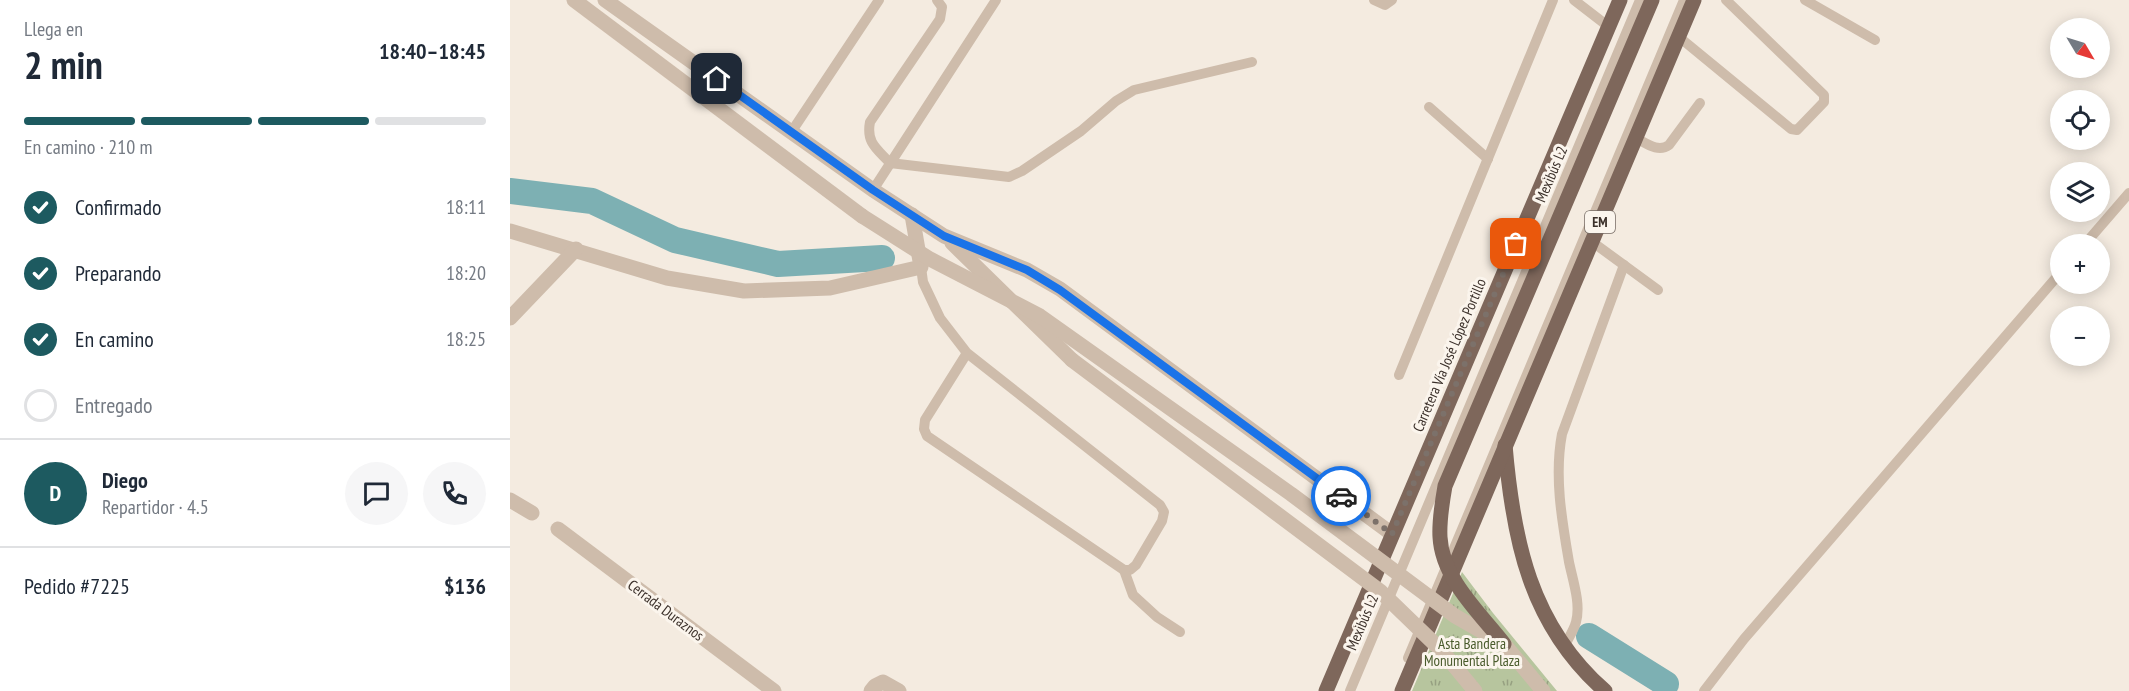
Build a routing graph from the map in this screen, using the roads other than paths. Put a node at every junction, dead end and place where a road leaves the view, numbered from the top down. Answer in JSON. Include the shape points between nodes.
{"nodes":[{"id":1,"x":574,"y":0,"type":"edge"},
{"id":2,"x":605,"y":0,"type":"edge"},
{"id":3,"x":879,"y":0,"type":"edge"},
{"id":4,"x":937,"y":0,"type":"edge"},
{"id":5,"x":996,"y":0,"type":"edge"},
{"id":6,"x":1374,"y":0,"type":"edge"},
{"id":7,"x":1392,"y":0,"type":"edge"},
{"id":8,"x":1552,"y":0,"type":"edge"},
{"id":9,"x":1574,"y":0,"type":"edge"},
{"id":10,"x":1620,"y":0,"type":"edge"},
{"id":11,"x":1640,"y":0,"type":"edge"},
{"id":12,"x":1652,"y":0,"type":"edge"},
{"id":13,"x":1684,"y":0,"type":"edge"},
{"id":14,"x":1694,"y":0,"type":"edge"},
{"id":15,"x":1726,"y":0,"type":"edge"},
{"id":16,"x":1805,"y":0,"type":"edge"},
{"id":17,"x":1609,"y":27,"type":"junction"},
{"id":18,"x":1679,"y":37,"type":"junction"},
{"id":19,"x":1875,"y":40,"type":"dead end"},
{"id":20,"x":1252,"y":62,"type":"dead end"},
{"id":21,"x":1700,"y":103,"type":"dead end"},
{"id":22,"x":1429,"y":107,"type":"dead end"},
{"id":23,"x":792,"y":131,"type":"junction"},
{"id":24,"x":1636,"y":138,"type":"junction"},
{"id":25,"x":1488,"y":159,"type":"junction"},
{"id":26,"x":890,"y":163,"type":"junction"},
{"id":27,"x":873,"y":190,"type":"junction"},
{"id":28,"x":2129,"y":193,"type":"edge"},
{"id":29,"x":912,"y":215,"type":"junction"},
{"id":30,"x":510,"y":231,"type":"edge"},
{"id":31,"x":2094,"y":234,"type":"edge"},
{"id":32,"x":944,"y":236,"type":"junction"},
{"id":33,"x":1591,"y":241,"type":"junction"},
{"id":34,"x":576,"y":249,"type":"junction"},
{"id":35,"x":1624,"y":265,"type":"junction"},
{"id":36,"x":921,"y":267,"type":"junction"},
{"id":37,"x":2050,"y":285,"type":"edge"},
{"id":38,"x":1658,"y":290,"type":"dead end"},
{"id":39,"x":510,"y":318,"type":"edge"},
{"id":40,"x":967,"y":353,"type":"junction"},
{"id":41,"x":1399,"y":375,"type":"dead end"},
{"id":42,"x":1505,"y":443,"type":"junction"},
{"id":43,"x":510,"y":500,"type":"edge"},
{"id":44,"x":532,"y":513,"type":"dead end"},
{"id":45,"x":558,"y":529,"type":"dead end"},
{"id":46,"x":1392,"y":534,"type":"junction"},
{"id":47,"x":1124,"y":570,"type":"junction"},
{"id":48,"x":1180,"y":632,"type":"dead end"},
{"id":49,"x":1504,"y":644,"type":"junction"},
{"id":50,"x":1564,"y":647,"type":"junction"},
{"id":51,"x":774,"y":691,"type":"edge"},
{"id":52,"x":870,"y":691,"type":"edge"},
{"id":53,"x":899,"y":691,"type":"edge"},
{"id":54,"x":1326,"y":691,"type":"edge"},
{"id":55,"x":1350,"y":691,"type":"edge"},
{"id":56,"x":1394,"y":691,"type":"edge"},
{"id":57,"x":1402,"y":691,"type":"edge"},
{"id":58,"x":1475,"y":691,"type":"edge"},
{"id":59,"x":1543,"y":691,"type":"edge"},
{"id":60,"x":1605,"y":691,"type":"edge"},
{"id":61,"x":1704,"y":691,"type":"edge"}],
"edges":[{"from":1,"to":49,"type":"street","bridge":true,"via":[[862,216],[930,259],[1040,316],[1455,616]]},
{"from":2,"to":23,"type":"street"},
{"from":3,"to":23,"type":"lane"},
{"from":4,"to":26,"type":"lane","via":[[942,7],[940,20],[870,122],[871,142]]},
{"from":5,"to":26,"type":"lane"},
{"from":6,"to":7,"type":"lane","via":[[1385,4]]},
{"from":8,"to":25,"type":"lane"},
{"from":9,"to":17,"type":"lane"},
{"from":10,"to":17,"type":"main road","name":"Carretera Vía José López Portillo"},
{"from":11,"to":55,"type":"lane","name":"Mexibús L2"},
{"from":12,"to":49,"type":"main road","bridge":true,"via":[[1445,486],[1440,512],[1444,559],[1463,592]]},
{"from":13,"to":56,"type":"lane"},
{"from":14,"to":18,"type":"main road","number":"EM"},
{"from":15,"to":18,"type":"lane","via":[[1824,95],[1824,102],[1797,130]]},
{"from":16,"to":19,"type":"lane"},
{"from":17,"to":46,"type":"main road","name":"Carretera Vía José López Portillo"},
{"from":18,"to":24,"type":"main road","number":"EM"},
{"from":20,"to":26,"type":"lane","via":[[1134,90],[1071,138],[1009,177]]},
{"from":21,"to":24,"type":"lane","via":[[1664,149]]},
{"from":22,"to":25,"type":"lane"},
{"from":23,"to":27,"type":"street"},
{"from":24,"to":33,"type":"main road","number":"EM"},
{"from":25,"to":41,"type":"lane"},
{"from":26,"to":27,"type":"lane"},
{"from":27,"to":29,"type":"street"},
{"from":28,"to":31,"type":"lane"},
{"from":29,"to":32,"type":"street"},
{"from":29,"to":36,"type":"street"},
{"from":30,"to":34,"type":"street"},
{"from":32,"to":46,"type":"street","via":[[1027,270],[1060,290]]},
{"from":32,"to":58,"type":"street","bridge":true,"via":[[1072,360],[1380,591],[1442,651]]},
{"from":33,"to":35,"type":"lane"},
{"from":33,"to":42,"type":"main road","number":"EM"},
{"from":34,"to":36,"type":"street","via":[[667,278],[744,291],[830,288]]},
{"from":34,"to":39,"type":"street"},
{"from":35,"to":38,"type":"lane"},
{"from":35,"to":50,"type":"lane","via":[[1559,450],[1563,520],[1577,604],[1576,622]]},
{"from":36,"to":40,"type":"lane","via":[[923,282],[940,318]]},
{"from":37,"to":61,"type":"lane","via":[[1752,630]]},
{"from":40,"to":47,"type":"lane","via":[[1160,504],[1164,512],[1162,521],[1136,565]]},
{"from":40,"to":47,"type":"lane","via":[[925,420],[927,436]]},
{"from":42,"to":50,"type":"main road","via":[[1521,555],[1540,608]]},
{"from":42,"to":57,"type":"main road","number":"EM"},
{"from":43,"to":44,"type":"street"},
{"from":45,"to":51,"type":"street","name":"Cerrada Duraznos"},
{"from":46,"to":54,"type":"main road","name":"Carretera Vía José López Portillo"},
{"from":47,"to":48,"type":"lane","via":[[1132,595]]},
{"from":49,"to":59,"type":"street"},
{"from":50,"to":60,"type":"main road"},
{"from":52,"to":53,"type":"street","via":[[883,682]]}]}
